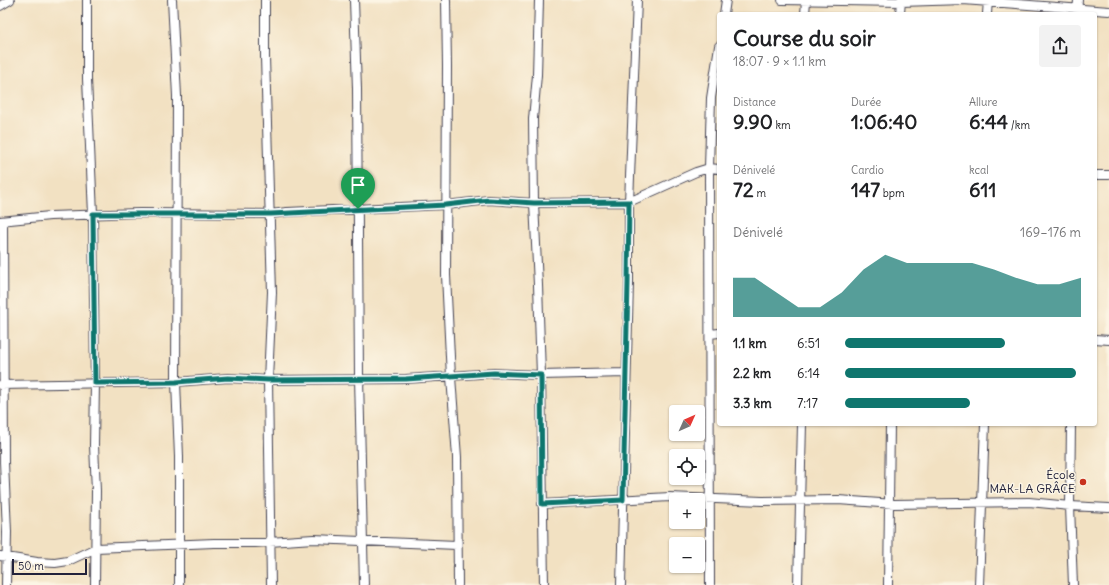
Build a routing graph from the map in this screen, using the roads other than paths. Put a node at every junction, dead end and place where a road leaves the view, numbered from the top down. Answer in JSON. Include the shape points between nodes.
{"nodes":[{"id":1,"x":10,"y":0,"type":"edge"},
{"id":2,"x":87,"y":0,"type":"edge"},
{"id":3,"x":172,"y":0,"type":"edge"},
{"id":4,"x":265,"y":0,"type":"edge"},
{"id":5,"x":354,"y":0,"type":"edge"},
{"id":6,"x":446,"y":0,"type":"edge"},
{"id":7,"x":539,"y":0,"type":"edge"},
{"id":8,"x":637,"y":0,"type":"edge"},
{"id":9,"x":726,"y":0,"type":"edge"},
{"id":10,"x":782,"y":0,"type":"edge"},
{"id":11,"x":806,"y":1,"type":"edge"},
{"id":12,"x":842,"y":1,"type":"edge"},
{"id":13,"x":901,"y":1,"type":"edge"},
{"id":14,"x":988,"y":2,"type":"edge"},
{"id":15,"x":0,"y":6,"type":"edge"},
{"id":16,"x":1077,"y":7,"type":"edge"},
{"id":17,"x":1109,"y":11,"type":"edge"},
{"id":18,"x":724,"y":12,"type":"edge"},
{"id":19,"x":805,"y":12,"type":"edge"},
{"id":20,"x":900,"y":12,"type":"edge"},
{"id":21,"x":717,"y":59,"type":"edge"},
{"id":22,"x":709,"y":168,"type":"junction"},
{"id":23,"x":717,"y":169,"type":"edge"},
{"id":24,"x":1097,"y":175,"type":"edge"},
{"id":25,"x":1109,"y":175,"type":"edge"},
{"id":26,"x":629,"y":202,"type":"junction"},
{"id":27,"x":534,"y":203,"type":"junction"},
{"id":28,"x":446,"y":205,"type":"junction"},
{"id":29,"x":358,"y":209,"type":"junction"},
{"id":30,"x":93,"y":214,"type":"junction"},
{"id":31,"x":176,"y":214,"type":"junction"},
{"id":32,"x":271,"y":214,"type":"junction"},
{"id":33,"x":2,"y":221,"type":"edge"},
{"id":34,"x":710,"y":334,"type":"junction"},
{"id":35,"x":717,"y":334,"type":"edge"},
{"id":36,"x":1097,"y":339,"type":"edge"},
{"id":37,"x":1109,"y":340,"type":"edge"},
{"id":38,"x":626,"y":373,"type":"junction"},
{"id":39,"x":541,"y":375,"type":"junction"},
{"id":40,"x":451,"y":377,"type":"junction"},
{"id":41,"x":359,"y":378,"type":"junction"},
{"id":42,"x":268,"y":380,"type":"junction"},
{"id":43,"x":176,"y":382,"type":"junction"},
{"id":44,"x":95,"y":383,"type":"junction"},
{"id":45,"x":2,"y":385,"type":"edge"},
{"id":46,"x":802,"y":426,"type":"edge"},
{"id":47,"x":890,"y":426,"type":"edge"},
{"id":48,"x":985,"y":426,"type":"edge"},
{"id":49,"x":1071,"y":426,"type":"edge"},
{"id":50,"x":710,"y":498,"type":"junction"},
{"id":51,"x":623,"y":500,"type":"junction"},
{"id":52,"x":801,"y":501,"type":"junction"},
{"id":53,"x":982,"y":503,"type":"junction"},
{"id":54,"x":542,"y":504,"type":"junction"},
{"id":55,"x":889,"y":504,"type":"junction"},
{"id":56,"x":1070,"y":506,"type":"junction"},
{"id":57,"x":1109,"y":508,"type":"edge"},
{"id":58,"x":363,"y":541,"type":"junction"},
{"id":59,"x":271,"y":542,"type":"junction"},
{"id":60,"x":458,"y":544,"type":"junction"},
{"id":61,"x":179,"y":545,"type":"junction"},
{"id":62,"x":96,"y":548,"type":"junction"},
{"id":63,"x":3,"y":556,"type":"edge"},
{"id":64,"x":6,"y":585,"type":"edge"},
{"id":65,"x":95,"y":585,"type":"edge"},
{"id":66,"x":179,"y":585,"type":"edge"},
{"id":67,"x":271,"y":585,"type":"edge"},
{"id":68,"x":364,"y":585,"type":"edge"},
{"id":69,"x":458,"y":585,"type":"edge"},
{"id":70,"x":544,"y":585,"type":"edge"},
{"id":71,"x":621,"y":585,"type":"edge"},
{"id":72,"x":710,"y":585,"type":"edge"},
{"id":73,"x":798,"y":585,"type":"edge"},
{"id":74,"x":888,"y":585,"type":"edge"},
{"id":75,"x":979,"y":585,"type":"edge"},
{"id":76,"x":1073,"y":585,"type":"edge"}],
"edges":[{"from":1,"to":15,"type":"street"},
{"from":2,"to":30,"type":"street","via":[[87,79]]},
{"from":3,"to":31,"type":"street","via":[[177,96]]},
{"from":4,"to":32,"type":"street"},
{"from":5,"to":29,"type":"street"},
{"from":6,"to":28,"type":"street"},
{"from":7,"to":27,"type":"street","via":[[533,119]]},
{"from":8,"to":26,"type":"street"},
{"from":9,"to":18,"type":"street"},
{"from":10,"to":11,"type":"street"},
{"from":11,"to":12,"type":"street"},
{"from":11,"to":19,"type":"street"},
{"from":12,"to":13,"type":"street"},
{"from":13,"to":14,"type":"street"},
{"from":13,"to":20,"type":"street"},
{"from":14,"to":16,"type":"street"},
{"from":16,"to":17,"type":"street"},
{"from":21,"to":22,"type":"street","via":[[711,98]]},
{"from":22,"to":23,"type":"street"},
{"from":22,"to":26,"type":"street"},
{"from":22,"to":34,"type":"street"},
{"from":24,"to":25,"type":"street"},
{"from":26,"to":27,"type":"street"},
{"from":26,"to":38,"type":"street"},
{"from":27,"to":28,"type":"street","via":[[489,200]]},
{"from":27,"to":39,"type":"street"},
{"from":28,"to":29,"type":"street"},
{"from":28,"to":40,"type":"street","via":[[446,275]]},
{"from":29,"to":32,"type":"street"},
{"from":29,"to":41,"type":"street"},
{"from":30,"to":31,"type":"street"},
{"from":30,"to":33,"type":"street"},
{"from":30,"to":44,"type":"street"},
{"from":31,"to":32,"type":"street"},
{"from":31,"to":43,"type":"street"},
{"from":32,"to":42,"type":"street","via":[[272,292]]},
{"from":33,"to":45,"type":"street"},
{"from":34,"to":35,"type":"street"},
{"from":34,"to":50,"type":"street"},
{"from":36,"to":37,"type":"street"},
{"from":38,"to":39,"type":"street"},
{"from":38,"to":51,"type":"street"},
{"from":39,"to":40,"type":"street","via":[[494,373]]},
{"from":39,"to":54,"type":"street"},
{"from":40,"to":41,"type":"street"},
{"from":40,"to":60,"type":"street","via":[[457,457]]},
{"from":41,"to":42,"type":"street"},
{"from":41,"to":58,"type":"street"},
{"from":42,"to":43,"type":"street","via":[[228,378]]},
{"from":42,"to":59,"type":"street"},
{"from":43,"to":44,"type":"street"},
{"from":43,"to":61,"type":"street"},
{"from":44,"to":45,"type":"street"},
{"from":44,"to":62,"type":"street"},
{"from":45,"to":63,"type":"street","via":[[7,532]]},
{"from":46,"to":52,"type":"street"},
{"from":47,"to":55,"type":"street"},
{"from":48,"to":53,"type":"street"},
{"from":49,"to":56,"type":"street"},
{"from":50,"to":51,"type":"street"},
{"from":50,"to":52,"type":"street"},
{"from":50,"to":72,"type":"street"},
{"from":51,"to":54,"type":"street"},
{"from":51,"to":71,"type":"street"},
{"from":52,"to":55,"type":"street","via":[[838,500]]},
{"from":52,"to":73,"type":"street"},
{"from":53,"to":55,"type":"street"},
{"from":53,"to":56,"type":"street","via":[[1029,502]]},
{"from":53,"to":75,"type":"street"},
{"from":54,"to":70,"type":"street"},
{"from":55,"to":74,"type":"street"},
{"from":56,"to":57,"type":"street"},
{"from":56,"to":76,"type":"street"},
{"from":58,"to":59,"type":"street","via":[[312,539]]},
{"from":58,"to":60,"type":"street"},
{"from":58,"to":68,"type":"street"},
{"from":59,"to":61,"type":"street"},
{"from":59,"to":67,"type":"street"},
{"from":60,"to":69,"type":"street"},
{"from":61,"to":62,"type":"street"},
{"from":61,"to":66,"type":"street"},
{"from":62,"to":63,"type":"street","via":[[68,561],[37,562]]},
{"from":62,"to":65,"type":"street"},
{"from":63,"to":64,"type":"street"}]}
